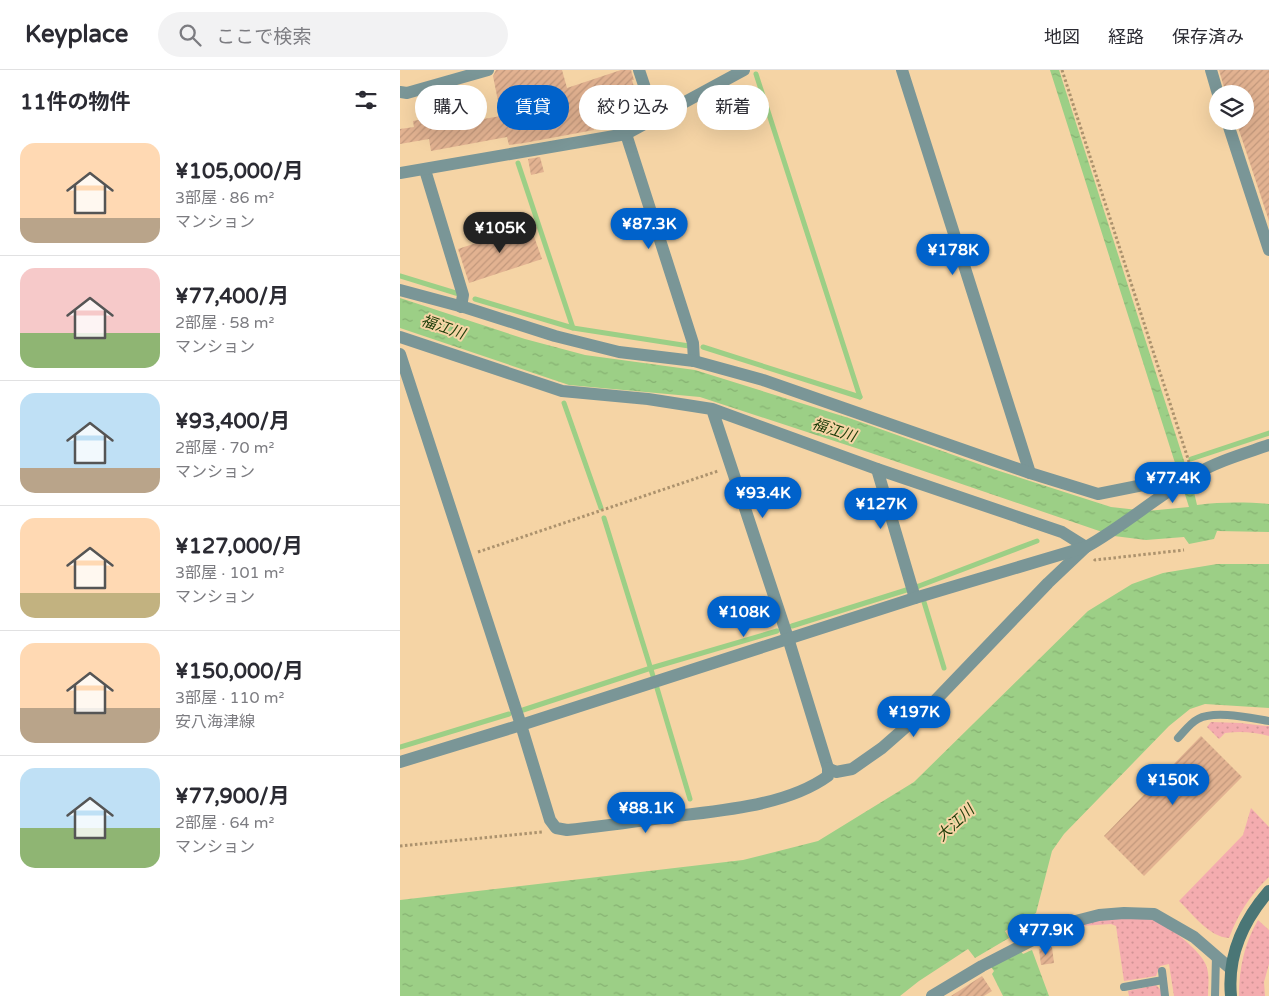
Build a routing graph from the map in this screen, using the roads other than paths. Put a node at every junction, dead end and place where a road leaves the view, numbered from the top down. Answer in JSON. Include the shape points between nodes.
{"nodes":[{"id":1,"x":486,"y":70,"type":"edge"},
{"id":2,"x":639,"y":70,"type":"edge"},
{"id":3,"x":744,"y":70,"type":"edge"},
{"id":4,"x":902,"y":70,"type":"edge"},
{"id":5,"x":1211,"y":70,"type":"edge"},
{"id":6,"x":644,"y":85,"type":"edge"},
{"id":7,"x":1215,"y":85,"type":"edge"},
{"id":8,"x":400,"y":92,"type":"edge"},
{"id":9,"x":687,"y":101,"type":"edge"},
{"id":10,"x":633,"y":130,"type":"edge"},
{"id":11,"x":1230,"y":130,"type":"edge"},
{"id":12,"x":626,"y":134,"type":"junction"},
{"id":13,"x":425,"y":170,"type":"junction"},
{"id":14,"x":400,"y":173,"type":"edge"},
{"id":15,"x":1269,"y":250,"type":"edge"},
{"id":16,"x":400,"y":290,"type":"edge"},
{"id":17,"x":461,"y":307,"type":"junction"},
{"id":18,"x":400,"y":337,"type":"edge"},
{"id":19,"x":400,"y":354,"type":"edge"},
{"id":20,"x":694,"y":361,"type":"junction"},
{"id":21,"x":712,"y":410,"type":"junction"},
{"id":22,"x":1269,"y":445,"type":"edge"},
{"id":23,"x":876,"y":469,"type":"junction"},
{"id":24,"x":1030,"y":473,"type":"junction"},
{"id":25,"x":1177,"y":486,"type":"junction"},
{"id":26,"x":1086,"y":548,"type":"junction"},
{"id":27,"x":914,"y":592,"type":"junction"},
{"id":28,"x":788,"y":638,"type":"junction"},
{"id":29,"x":1269,"y":720,"type":"edge"},
{"id":30,"x":521,"y":725,"type":"junction"},
{"id":31,"x":1178,"y":738,"type":"dead end"},
{"id":32,"x":400,"y":762,"type":"edge"},
{"id":33,"x":828,"y":768,"type":"junction"},
{"id":34,"x":1269,"y":891,"type":"edge"},
{"id":35,"x":1216,"y":956,"type":"junction"},
{"id":36,"x":1231,"y":969,"type":"junction"},
{"id":37,"x":1162,"y":971,"type":"dead end"},
{"id":38,"x":1163,"y":980,"type":"junction"},
{"id":39,"x":1124,"y":987,"type":"dead end"},
{"id":40,"x":932,"y":996,"type":"edge"},
{"id":41,"x":1165,"y":996,"type":"edge"},
{"id":42,"x":1215,"y":996,"type":"edge"},
{"id":43,"x":1230,"y":996,"type":"edge"}],
"edges":[{"from":1,"to":8,"type":"street","via":[[407,93]]},
{"from":2,"to":6,"type":"street"},
{"from":3,"to":9,"type":"street"},
{"from":4,"to":24,"type":"street"},
{"from":5,"to":7,"type":"street"},
{"from":10,"to":12,"type":"street"},
{"from":11,"to":15,"type":"street"},
{"from":12,"to":13,"type":"street"},
{"from":12,"to":20,"type":"street","via":[[693,342]]},
{"from":13,"to":14,"type":"street"},
{"from":13,"to":17,"type":"street","via":[[464,295]]},
{"from":16,"to":17,"type":"street"},
{"from":17,"to":20,"type":"street","via":[[619,352]]},
{"from":18,"to":21,"type":"street","via":[[562,391],[648,399]]},
{"from":19,"to":30,"type":"street"},
{"from":20,"to":24,"type":"street","via":[[763,380]]},
{"from":21,"to":23,"type":"street"},
{"from":21,"to":28,"type":"street"},
{"from":22,"to":25,"type":"street","via":[[1221,461]]},
{"from":23,"to":26,"type":"street","via":[[1062,532]]},
{"from":23,"to":27,"type":"street"},
{"from":24,"to":25,"type":"street","via":[[1098,494],[1143,485]]},
{"from":25,"to":26,"type":"street"},
{"from":26,"to":27,"type":"street"},
{"from":26,"to":33,"type":"street","via":[[1048,582],[931,705],[889,742],[852,769],[836,772]]},
{"from":27,"to":28,"type":"street"},
{"from":28,"to":30,"type":"street"},
{"from":28,"to":33,"type":"street"},
{"from":29,"to":31,"type":"lane","via":[[1219,716],[1201,718]]},
{"from":30,"to":32,"type":"street"},
{"from":30,"to":33,"type":"street","via":[[550,820],[556,828],[567,830],[770,801],[814,786],[828,776]]},
{"from":34,"to":36,"type":"main road","via":[[1245,923]]},
{"from":35,"to":36,"type":"street"},
{"from":35,"to":40,"type":"street","via":[[1194,937],[1154,914],[1124,912],[1099,915],[1064,924]]},
{"from":35,"to":42,"type":"lane"},
{"from":36,"to":43,"type":"main road"},
{"from":37,"to":38,"type":"lane"},
{"from":38,"to":39,"type":"lane"},
{"from":38,"to":41,"type":"lane"}]}
